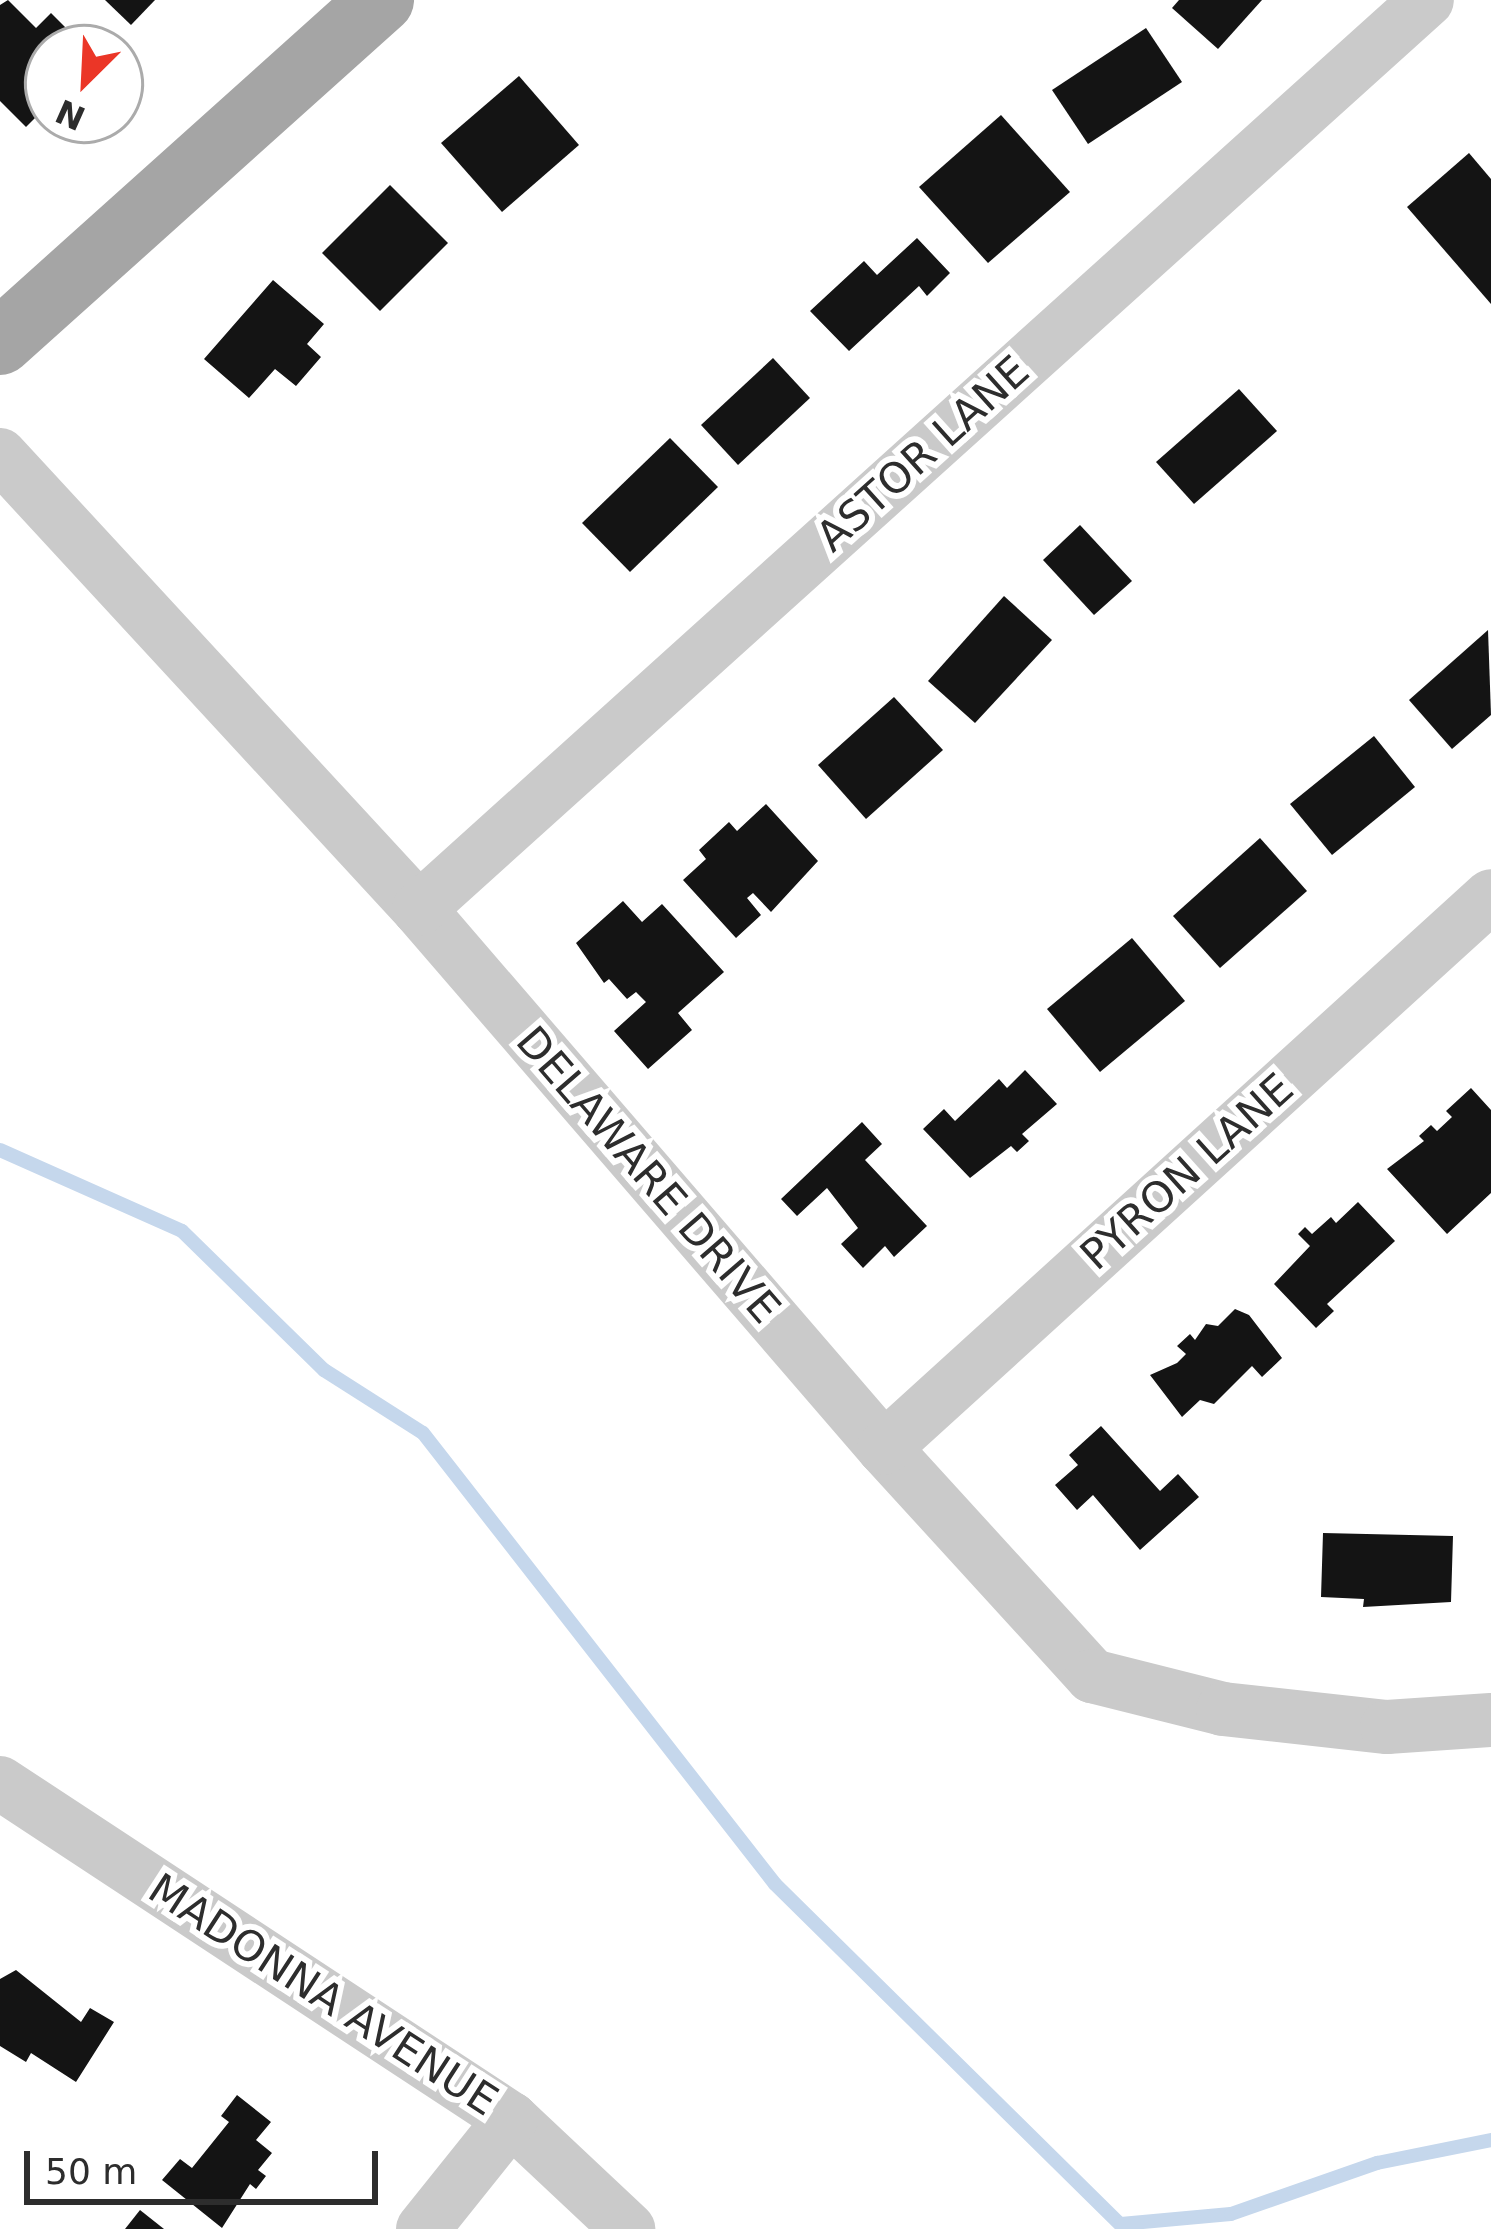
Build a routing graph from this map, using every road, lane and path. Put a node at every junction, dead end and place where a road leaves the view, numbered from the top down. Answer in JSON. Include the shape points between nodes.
{"nodes":[{"id":1,"x":381,"y":0,"type":"edge"},
{"id":2,"x":1427,"y":0,"type":"edge"},
{"id":3,"x":0,"y":342,"type":"edge"},
{"id":4,"x":0,"y":455,"type":"edge"},
{"id":5,"x":1491,"y":896,"type":"edge"},
{"id":6,"x":419,"y":909,"type":"junction"},
{"id":7,"x":884,"y":1448,"type":"junction"},
{"id":8,"x":1491,"y":1720,"type":"edge"},
{"id":9,"x":0,"y":1783,"type":"edge"},
{"id":10,"x":511,"y":2119,"type":"junction"},
{"id":11,"x":423,"y":2229,"type":"edge"},
{"id":12,"x":628,"y":2229,"type":"edge"}],
"edges":[{"from":1,"to":3,"type":"main road"},
{"from":2,"to":6,"type":"street","name":"ASTOR LANE"},
{"from":4,"to":6,"type":"street","name":"DELAWARE DRIVE"},
{"from":5,"to":7,"type":"street","name":"PYRON LANE"},
{"from":6,"to":7,"type":"street","name":"DELAWARE DRIVE"},
{"from":7,"to":8,"type":"street","name":"DELAWARE DRIVE","via":[[1092,1676],[1223,1708],[1387,1727]]},
{"from":9,"to":10,"type":"street","name":"MADONNA AVENUE"},
{"from":10,"to":11,"type":"street"},
{"from":10,"to":12,"type":"street","name":"MADONNA AVENUE"}]}
